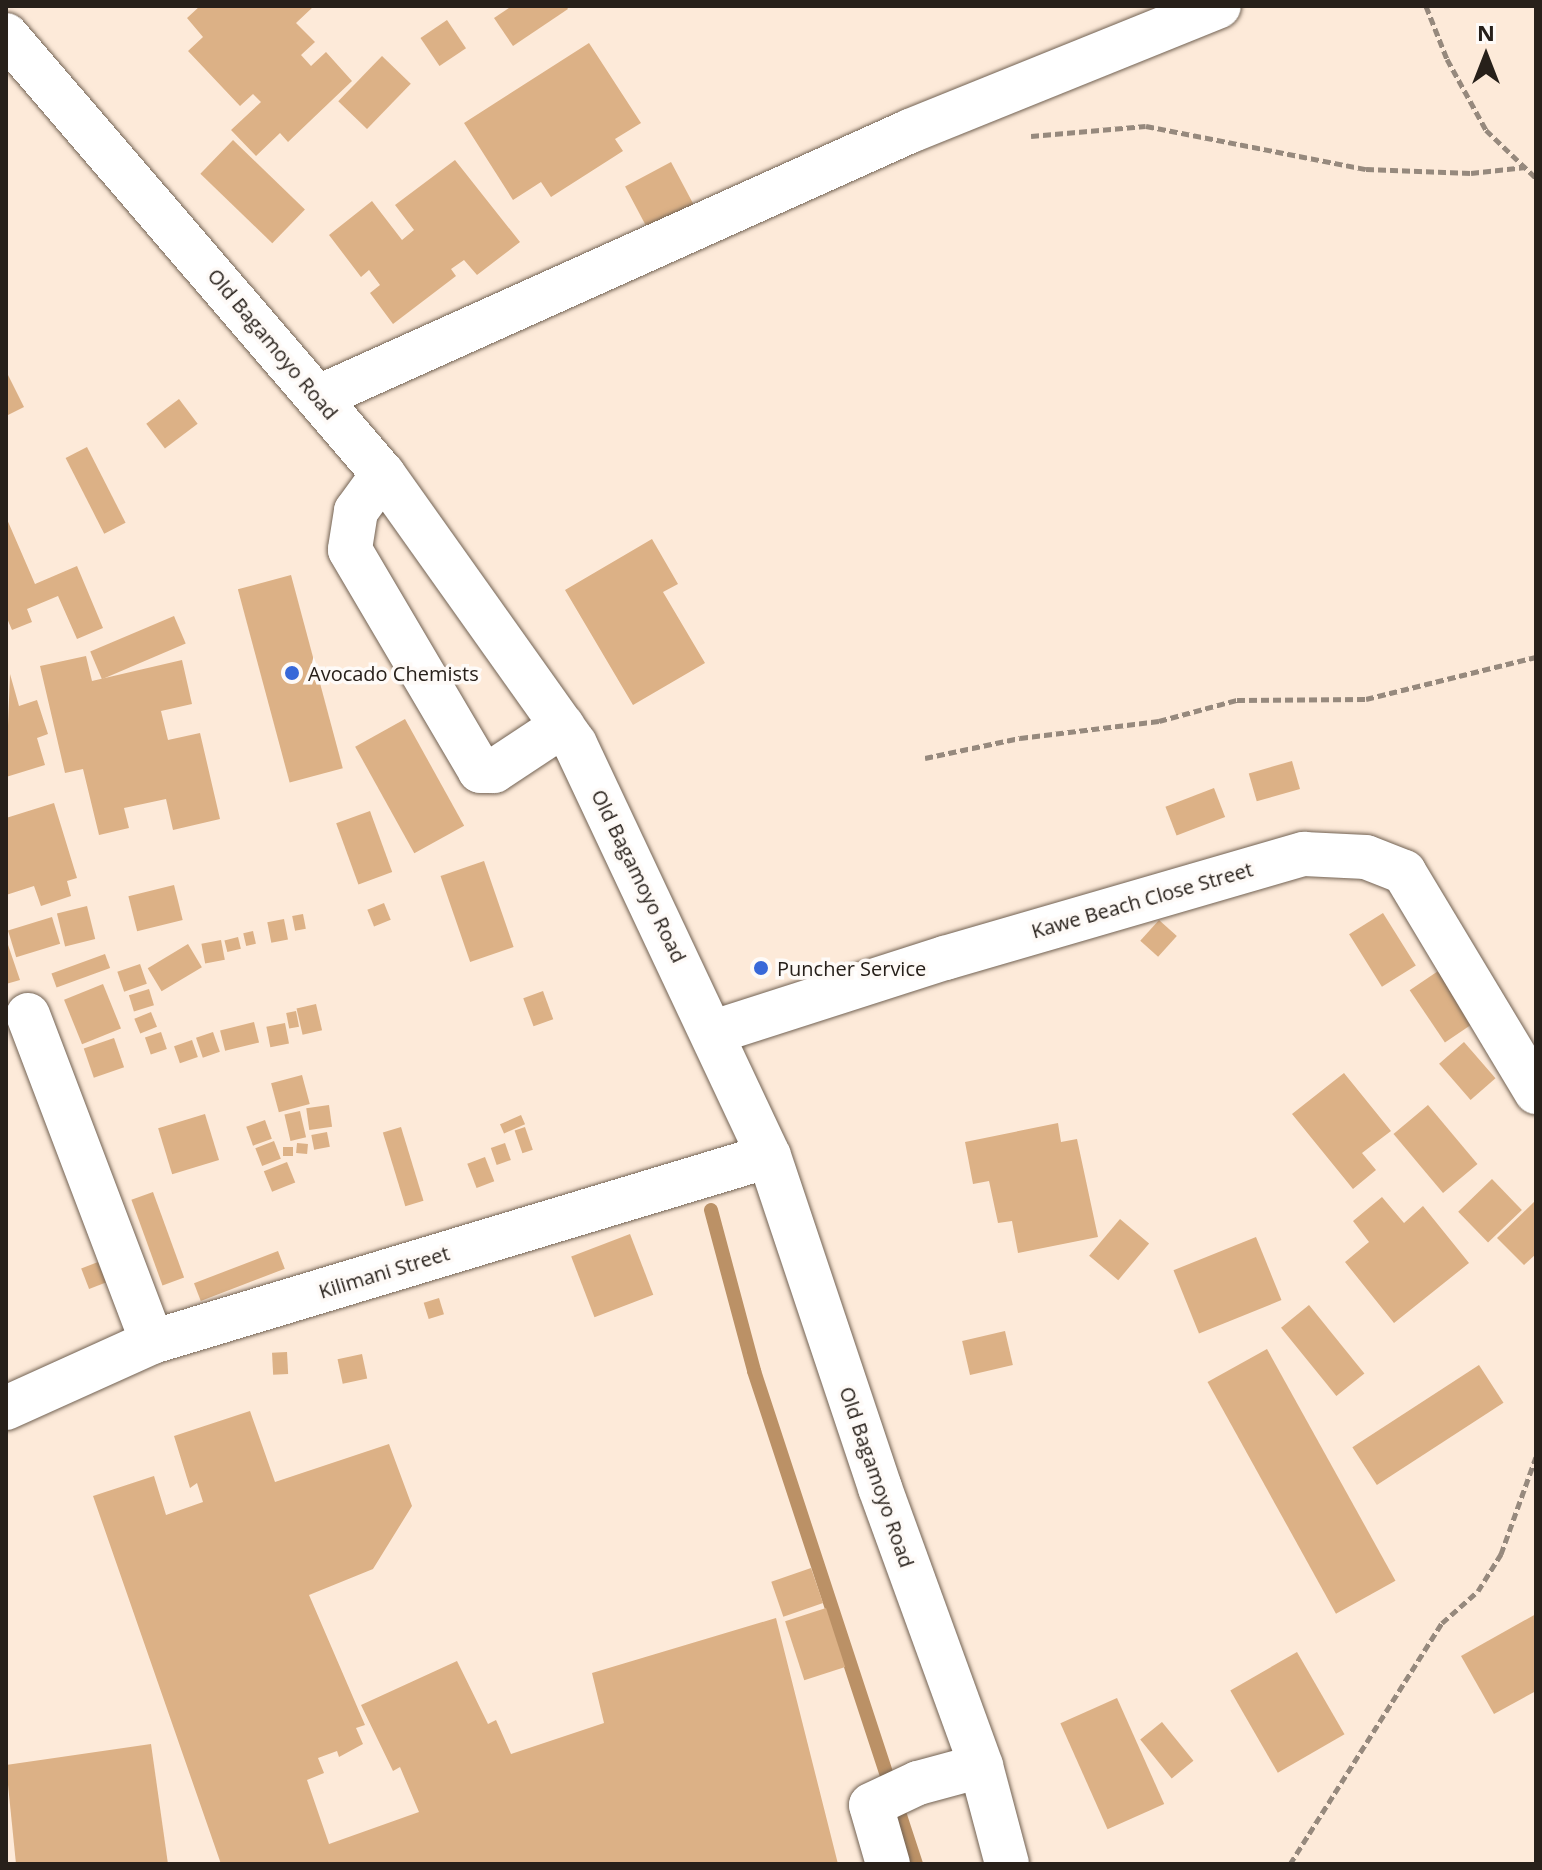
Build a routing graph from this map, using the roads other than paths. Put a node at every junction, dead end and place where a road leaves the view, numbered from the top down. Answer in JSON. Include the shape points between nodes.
{"nodes":[{"id":1,"x":1219,"y":6,"type":"edge"},
{"id":2,"x":6,"y":35,"type":"edge"},
{"id":3,"x":319,"y":397,"type":"junction"},
{"id":4,"x":383,"y":474,"type":"junction"},
{"id":5,"x":562,"y":726,"type":"junction"},
{"id":6,"x":28,"y":1015,"type":"dead end"},
{"id":7,"x":1516,"y":1024,"type":"edge"},
{"id":8,"x":714,"y":1032,"type":"junction"},
{"id":9,"x":1536,"y":1092,"type":"edge"},
{"id":10,"x":769,"y":1156,"type":"junction"},
{"id":11,"x":152,"y":1342,"type":"junction"},
{"id":12,"x":6,"y":1408,"type":"edge"},
{"id":13,"x":981,"y":1766,"type":"junction"},
{"id":14,"x":888,"y":1864,"type":"edge"},
{"id":15,"x":1007,"y":1864,"type":"edge"}],
"edges":[{"from":1,"to":3,"type":"street","via":[[910,131]]},
{"from":2,"to":3,"type":"street","name":"Old Bagamoyo Road"},
{"from":3,"to":4,"type":"street","name":"Old Bagamoyo Road"},
{"from":4,"to":5,"type":"street","name":"Old Bagamoyo Road"},
{"from":4,"to":5,"type":"street","via":[[356,511],[350,550],[480,771],[494,771]]},
{"from":5,"to":8,"type":"street","name":"Old Bagamoyo Road"},
{"from":6,"to":11,"type":"street"},
{"from":7,"to":8,"type":"street","name":"Kawe Beach Close Street","via":[[1404,872],[1366,857],[1304,854],[945,958]]},
{"from":7,"to":9,"type":"street","name":"Kawe Beach Close Street"},
{"from":8,"to":10,"type":"street","name":"Old Bagamoyo Road"},
{"from":10,"to":11,"type":"street","name":"Kilimani Street"},
{"from":10,"to":13,"type":"street","name":"Old Bagamoyo Road","via":[[880,1488]]},
{"from":11,"to":12,"type":"street","name":"Kilimani Street"},
{"from":13,"to":14,"type":"street","via":[[918,1783],[871,1805]]},
{"from":13,"to":15,"type":"street","name":"Old Bagamoyo Road"}]}
